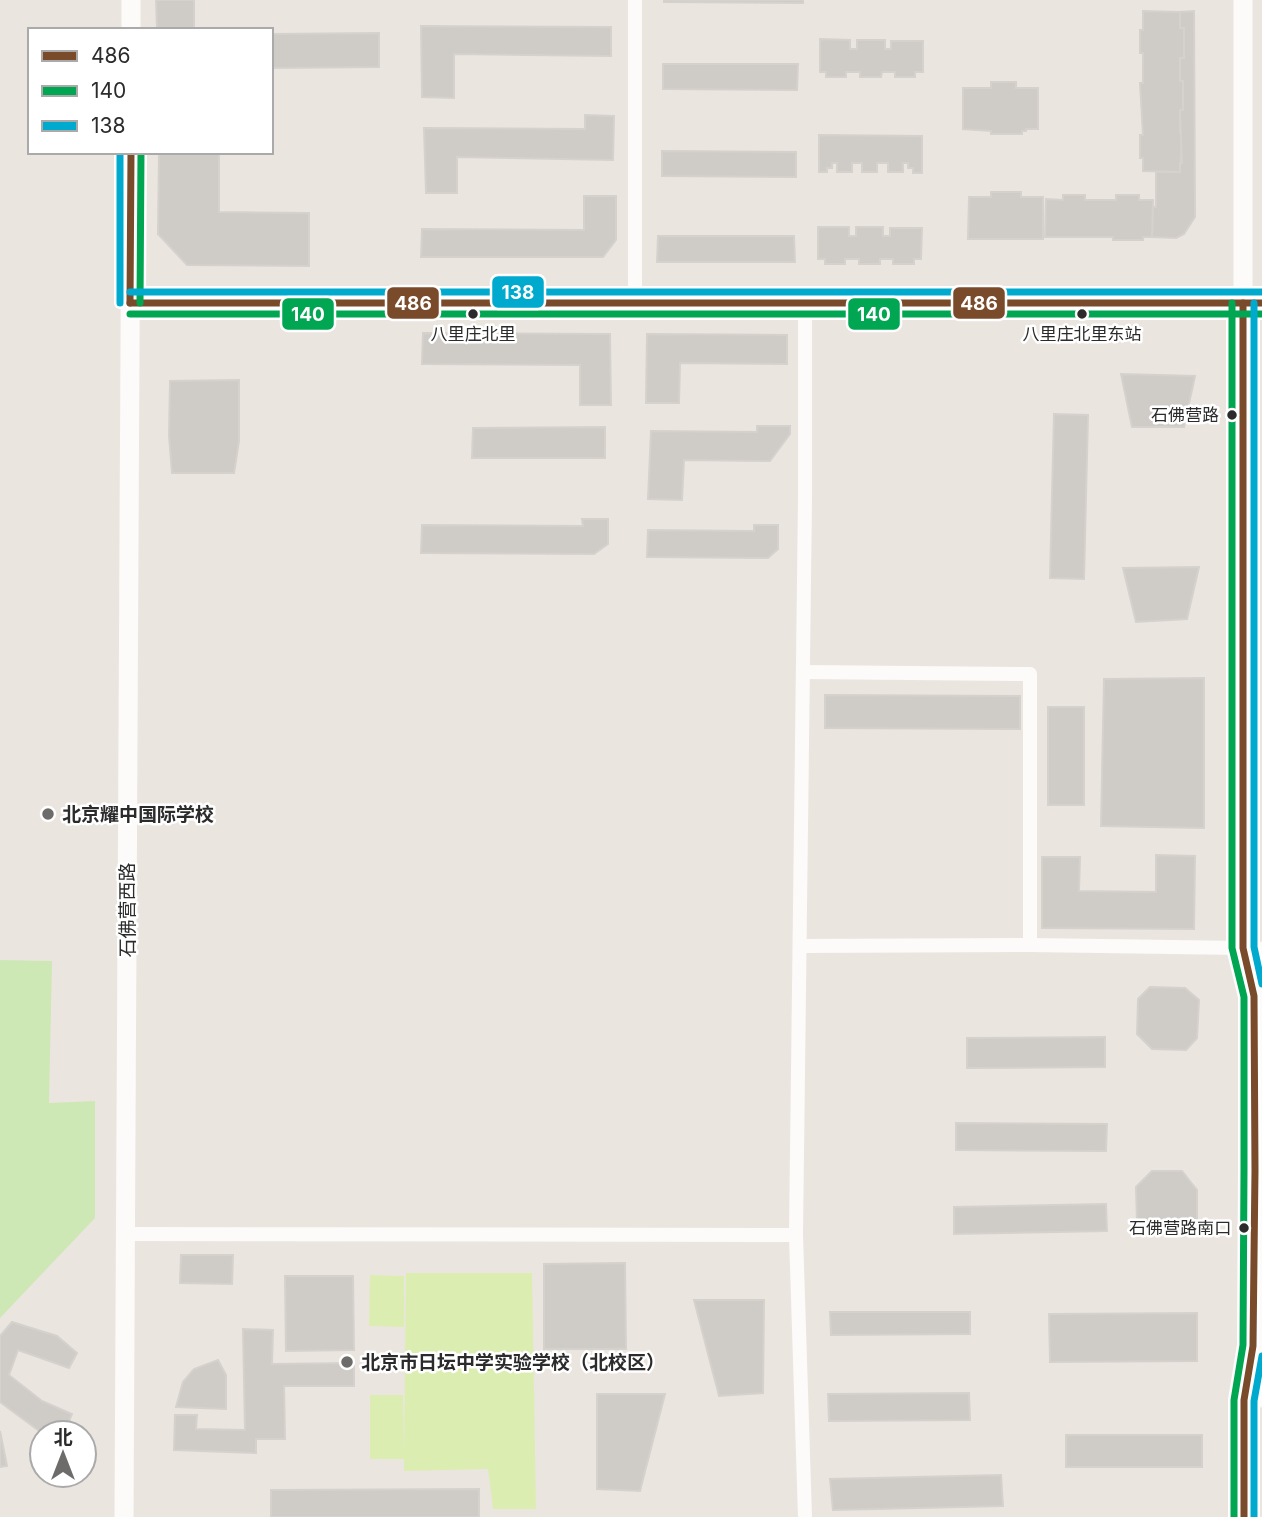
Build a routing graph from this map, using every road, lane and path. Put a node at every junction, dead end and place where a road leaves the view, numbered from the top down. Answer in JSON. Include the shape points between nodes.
{"nodes":[{"id":1,"x":131,"y":0,"type":"edge"},
{"id":2,"x":635,"y":0,"type":"edge"},
{"id":3,"x":1243,"y":0,"type":"edge"},
{"id":4,"x":131,"y":28,"type":"edge"},
{"id":5,"x":131,"y":154,"type":"edge"},
{"id":6,"x":130,"y":303,"type":"junction"},
{"id":7,"x":635,"y":303,"type":"junction"},
{"id":8,"x":805,"y":303,"type":"junction"},
{"id":9,"x":1252,"y":303,"type":"edge"},
{"id":10,"x":803,"y":671,"type":"junction"},
{"id":11,"x":1030,"y":944,"type":"junction"},
{"id":12,"x":800,"y":946,"type":"junction"},
{"id":13,"x":1253,"y":950,"type":"edge"},
{"id":14,"x":1258,"y":1170,"type":"edge"},
{"id":15,"x":125,"y":1234,"type":"junction"},
{"id":16,"x":796,"y":1235,"type":"junction"},
{"id":17,"x":1253,"y":1346,"type":"junction"},
{"id":18,"x":1262,"y":1398,"type":"edge"},
{"id":19,"x":124,"y":1517,"type":"edge"},
{"id":20,"x":805,"y":1517,"type":"edge"},
{"id":21,"x":1244,"y":1517,"type":"edge"}],
"edges":[{"from":1,"to":4,"type":"street"},
{"from":2,"to":7,"type":"street"},
{"from":3,"to":9,"type":"street"},
{"from":5,"to":6,"type":"street","name":"石佛营西路"},
{"from":6,"to":7,"type":"street"},
{"from":6,"to":15,"type":"street","name":"石佛营西路"},
{"from":7,"to":8,"type":"street"},
{"from":8,"to":9,"type":"street"},
{"from":8,"to":10,"type":"street"},
{"from":9,"to":13,"type":"street"},
{"from":10,"to":11,"type":"street","via":[[1030,674]]},
{"from":10,"to":12,"type":"street"},
{"from":11,"to":12,"type":"street"},
{"from":11,"to":13,"type":"street"},
{"from":12,"to":16,"type":"street"},
{"from":13,"to":14,"type":"street"},
{"from":14,"to":17,"type":"street"},
{"from":15,"to":16,"type":"street"},
{"from":15,"to":19,"type":"street","name":"石佛营西路"},
{"from":16,"to":20,"type":"street"},
{"from":17,"to":18,"type":"street"},
{"from":17,"to":21,"type":"street","via":[[1244,1400]]}]}
